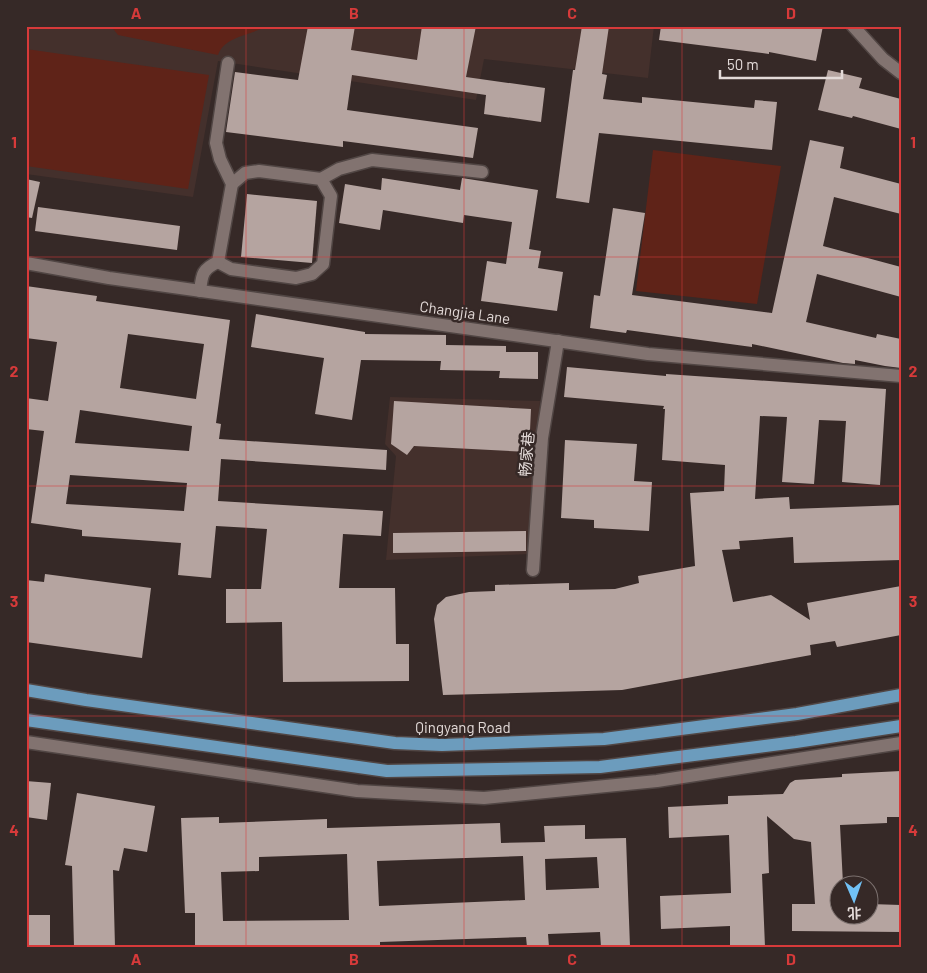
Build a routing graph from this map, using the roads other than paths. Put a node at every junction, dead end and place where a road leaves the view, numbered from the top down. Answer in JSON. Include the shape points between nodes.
{"nodes":[{"id":1,"x":853,"y":26,"type":"edge"},
{"id":2,"x":228,"y":63,"type":"dead end"},
{"id":3,"x":901,"y":74,"type":"edge"},
{"id":4,"x":482,"y":172,"type":"dead end"},
{"id":5,"x":321,"y":179,"type":"junction"},
{"id":6,"x":232,"y":184,"type":"junction"},
{"id":7,"x":218,"y":262,"type":"junction"},
{"id":8,"x":26,"y":263,"type":"edge"},
{"id":9,"x":200,"y":291,"type":"junction"},
{"id":10,"x":558,"y":341,"type":"junction"},
{"id":11,"x":901,"y":376,"type":"edge"},
{"id":12,"x":533,"y":570,"type":"dead end"},
{"id":13,"x":26,"y":690,"type":"edge"},
{"id":14,"x":901,"y":695,"type":"edge"},
{"id":15,"x":26,"y":720,"type":"edge"},
{"id":16,"x":901,"y":726,"type":"edge"},
{"id":17,"x":26,"y":742,"type":"edge"},
{"id":18,"x":901,"y":744,"type":"edge"}],
"edges":[{"from":1,"to":3,"type":"street"},
{"from":2,"to":6,"type":"street","via":[[216,143]]},
{"from":4,"to":5,"type":"street","via":[[372,160],[339,169]]},
{"from":5,"to":6,"type":"street","via":[[259,171],[245,173]]},
{"from":5,"to":7,"type":"street","via":[[331,196],[323,264],[312,274],[296,278],[231,269]]},
{"from":6,"to":7,"type":"street"},
{"from":7,"to":9,"type":"street","via":[[209,266],[202,275]]},
{"from":8,"to":9,"type":"street","name":"Changjia Lane"},
{"from":9,"to":10,"type":"street","name":"Changjia Lane"},
{"from":10,"to":11,"type":"street","name":"Changjia Lane","via":[[658,355]]},
{"from":10,"to":12,"type":"street","name":"畅家巷","via":[[542,438]]},
{"from":13,"to":14,"type":"main road","name":"Qingyang Road","via":[[426,745],[604,739],[797,714]]},
{"from":15,"to":16,"type":"main road","via":[[387,770],[600,767]]},
{"from":17,"to":18,"type":"street","via":[[357,791],[484,798],[657,782]]}]}
